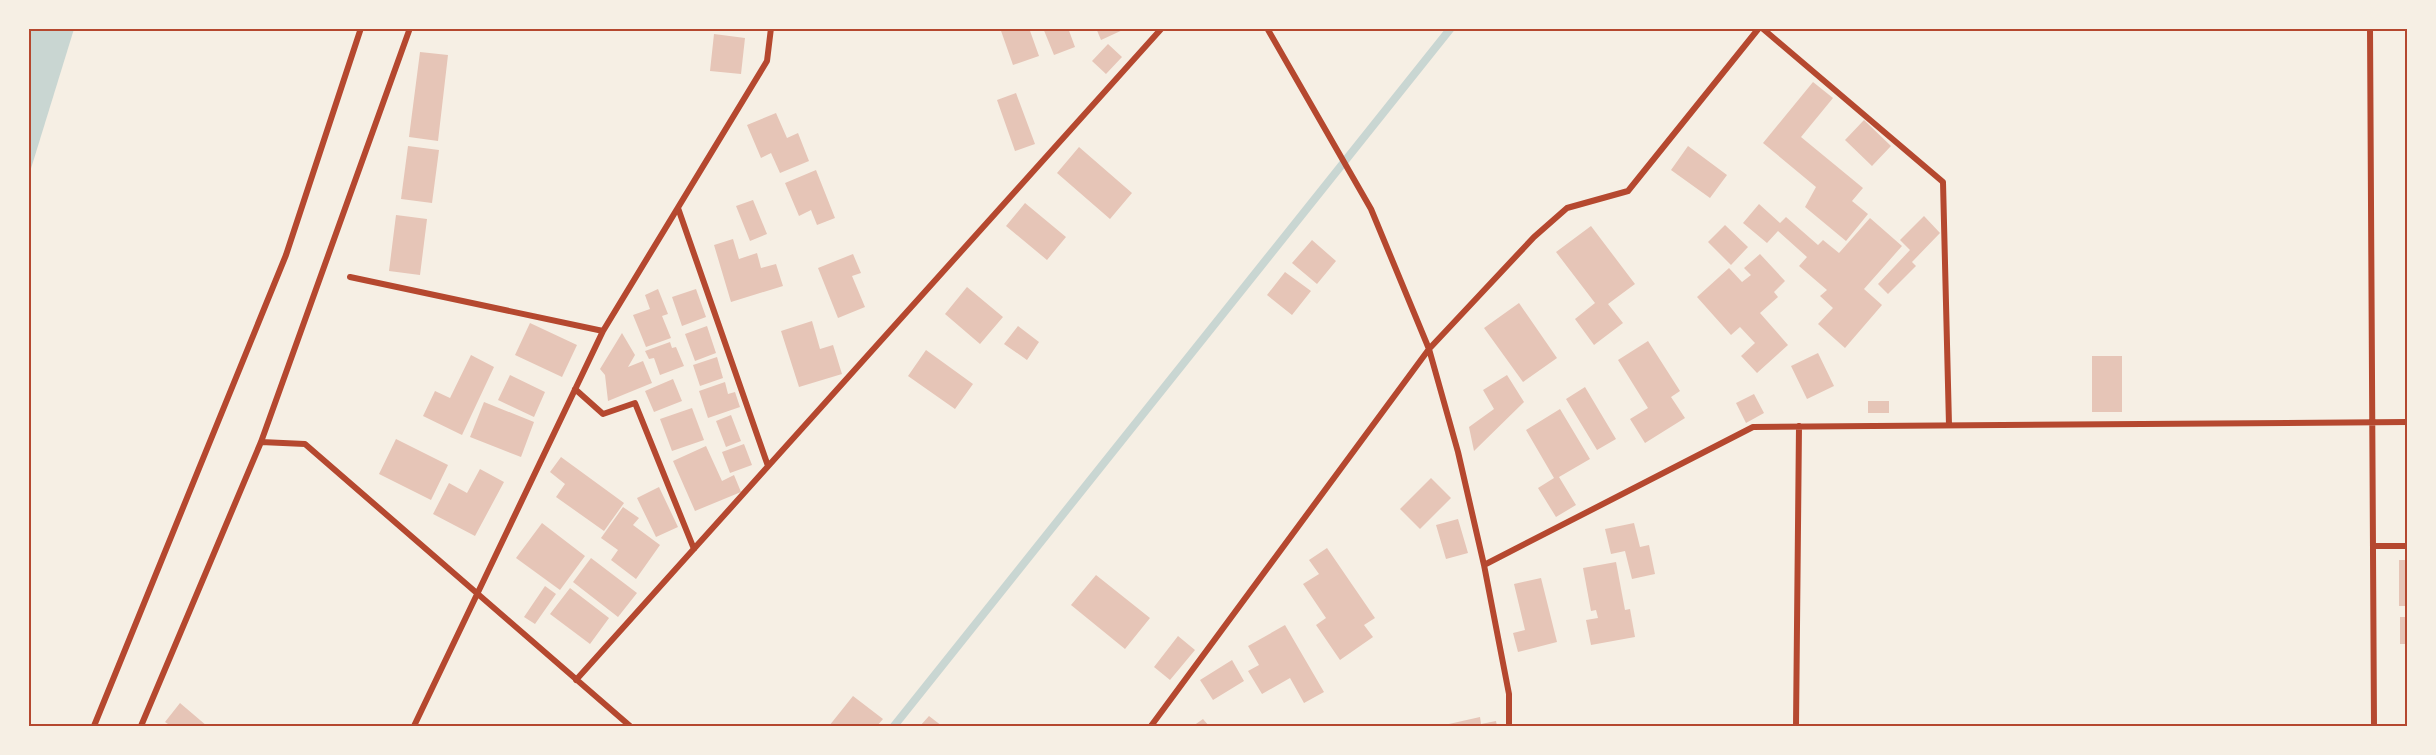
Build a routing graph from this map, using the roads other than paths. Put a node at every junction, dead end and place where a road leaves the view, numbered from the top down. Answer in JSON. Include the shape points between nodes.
{"nodes":[{"id":1,"x":361,"y":28,"type":"edge"},
{"id":2,"x":410,"y":28,"type":"edge"},
{"id":3,"x":771,"y":28,"type":"edge"},
{"id":4,"x":1162,"y":28,"type":"edge"},
{"id":5,"x":1267,"y":28,"type":"edge"},
{"id":6,"x":1761,"y":28,"type":"edge"},
{"id":7,"x":2370,"y":28,"type":"edge"},
{"id":8,"x":678,"y":208,"type":"junction"},
{"id":9,"x":350,"y":277,"type":"dead end"},
{"id":10,"x":603,"y":331,"type":"junction"},
{"id":11,"x":1429,"y":350,"type":"junction"},
{"id":12,"x":575,"y":389,"type":"junction"},
{"id":13,"x":2373,"y":422,"type":"junction"},
{"id":14,"x":2408,"y":422,"type":"edge"},
{"id":15,"x":1949,"y":425,"type":"junction"},
{"id":16,"x":1799,"y":426,"type":"junction"},
{"id":17,"x":261,"y":442,"type":"junction"},
{"id":18,"x":768,"y":466,"type":"junction"},
{"id":19,"x":2373,"y":546,"type":"junction"},
{"id":20,"x":2408,"y":546,"type":"edge"},
{"id":21,"x":694,"y":549,"type":"junction"},
{"id":22,"x":1484,"y":565,"type":"junction"},
{"id":23,"x":477,"y":596,"type":"junction"},
{"id":24,"x":576,"y":680,"type":"junction"},
{"id":25,"x":94,"y":726,"type":"edge"},
{"id":26,"x":141,"y":726,"type":"edge"},
{"id":27,"x":414,"y":726,"type":"edge"},
{"id":28,"x":630,"y":726,"type":"edge"},
{"id":29,"x":1151,"y":726,"type":"edge"},
{"id":30,"x":1509,"y":726,"type":"edge"},
{"id":31,"x":1796,"y":726,"type":"edge"},
{"id":32,"x":2374,"y":726,"type":"edge"}],
"edges":[{"from":1,"to":25,"type":"street","via":[[286,255]]},
{"from":2,"to":17,"type":"street"},
{"from":3,"to":8,"type":"street","via":[[767,61]]},
{"from":4,"to":18,"type":"street"},
{"from":5,"to":11,"type":"street","via":[[1371,208]]},
{"from":6,"to":11,"type":"street","via":[[1628,191],[1567,208],[1534,237]]},
{"from":6,"to":15,"type":"street","via":[[1943,182]]},
{"from":7,"to":13,"type":"street"},
{"from":8,"to":10,"type":"street"},
{"from":8,"to":18,"type":"street"},
{"from":9,"to":10,"type":"street"},
{"from":10,"to":12,"type":"street"},
{"from":11,"to":22,"type":"street"},
{"from":11,"to":29,"type":"street"},
{"from":12,"to":21,"type":"street","via":[[603,414],[634,404]]},
{"from":12,"to":23,"type":"street"},
{"from":13,"to":14,"type":"street"},
{"from":13,"to":15,"type":"street"},
{"from":13,"to":19,"type":"street"},
{"from":15,"to":16,"type":"street"},
{"from":16,"to":22,"type":"street","via":[[1754,427]]},
{"from":16,"to":31,"type":"street"},
{"from":17,"to":23,"type":"street","via":[[304,444]]},
{"from":17,"to":26,"type":"street"},
{"from":18,"to":21,"type":"street"},
{"from":19,"to":20,"type":"street"},
{"from":19,"to":32,"type":"street"},
{"from":21,"to":24,"type":"street"},
{"from":22,"to":30,"type":"street","via":[[1509,694]]},
{"from":23,"to":24,"type":"street"},
{"from":23,"to":27,"type":"street"},
{"from":24,"to":28,"type":"street"}]}
